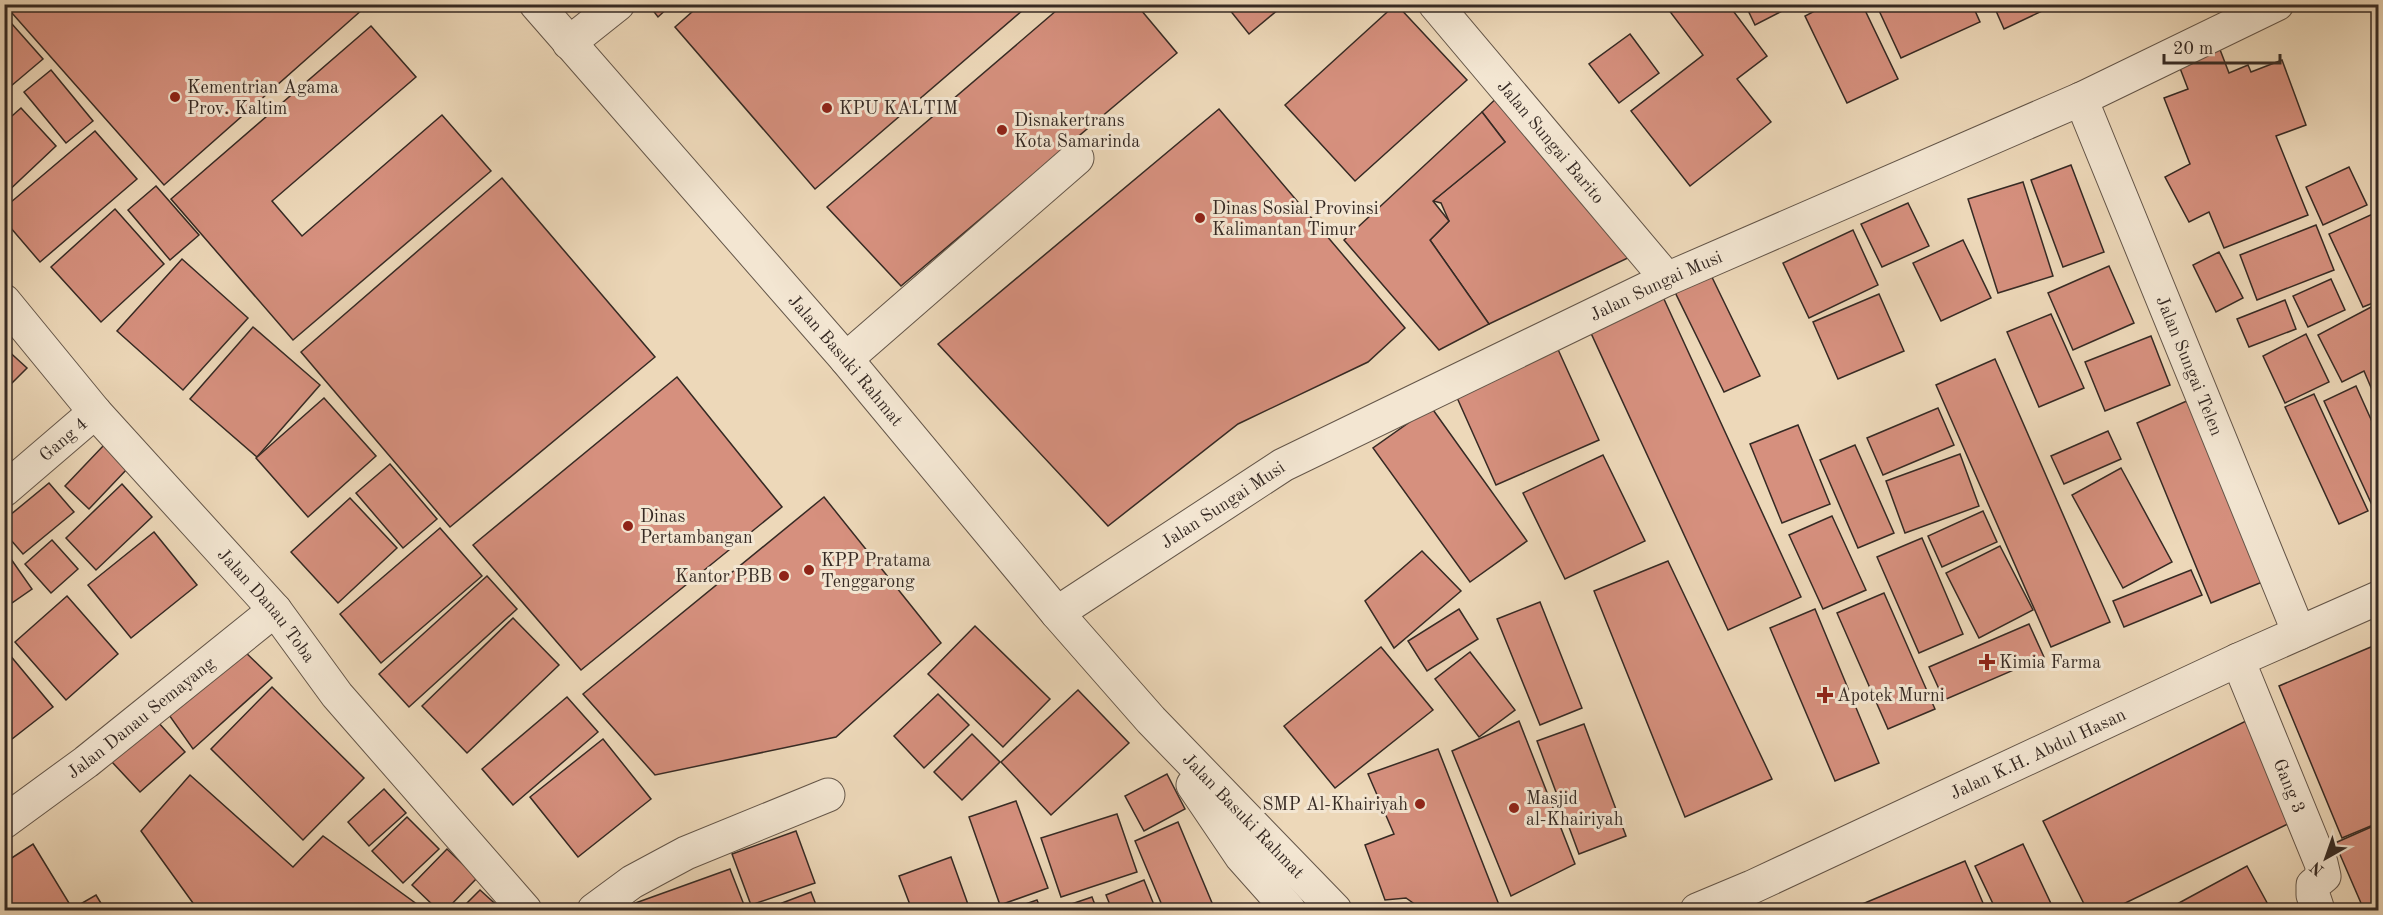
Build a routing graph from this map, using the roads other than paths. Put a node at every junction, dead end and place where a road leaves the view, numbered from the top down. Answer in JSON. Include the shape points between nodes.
{"nodes":[{"id":1,"x":536,"y":4,"type":"edge"},
{"id":2,"x":618,"y":4,"type":"edge"},
{"id":3,"x":1435,"y":4,"type":"edge"},
{"id":4,"x":2277,"y":4,"type":"edge"},
{"id":5,"x":569,"y":43,"type":"junction"},
{"id":6,"x":2081,"y":99,"type":"junction"},
{"id":7,"x":1077,"y":158,"type":"dead end"},
{"id":8,"x":1667,"y":279,"type":"junction"},
{"id":9,"x":4,"y":301,"type":"edge"},
{"id":10,"x":846,"y":359,"type":"junction"},
{"id":11,"x":95,"y":412,"type":"junction"},
{"id":12,"x":4,"y":490,"type":"edge"},
{"id":13,"x":2379,"y":598,"type":"edge"},
{"id":14,"x":274,"y":610,"type":"junction"},
{"id":15,"x":1057,"y":612,"type":"junction"},
{"id":16,"x":2299,"y":633,"type":"junction"},
{"id":17,"x":2238,"y":660,"type":"junction"},
{"id":18,"x":1151,"y":720,"type":"junction"},
{"id":19,"x":828,"y":795,"type":"dead end"},
{"id":20,"x":4,"y":822,"type":"edge"},
{"id":21,"x":1757,"y":899,"type":"edge"},
{"id":22,"x":525,"y":910,"type":"edge"},
{"id":23,"x":594,"y":910,"type":"edge"},
{"id":24,"x":1289,"y":910,"type":"edge"},
{"id":25,"x":1335,"y":910,"type":"edge"},
{"id":26,"x":1697,"y":910,"type":"edge"},
{"id":27,"x":2318,"y":910,"type":"edge"}],
"edges":[{"from":1,"to":5,"type":"street","name":"Jalan Basuki Rahmat"},
{"from":2,"to":5,"type":"street"},
{"from":3,"to":8,"type":"street","name":"Jalan Sungai Barito"},
{"from":4,"to":6,"type":"street","name":"Jalan Sungai Musi"},
{"from":5,"to":10,"type":"street","name":"Jalan Basuki Rahmat"},
{"from":6,"to":8,"type":"street","name":"Jalan Sungai Musi"},
{"from":6,"to":16,"type":"street","name":"Jalan Sungai Telen"},
{"from":7,"to":10,"type":"street"},
{"from":8,"to":15,"type":"street","name":"Jalan Sungai Musi","via":[[1283,465]]},
{"from":9,"to":11,"type":"street","name":"Jalan Danau Toba"},
{"from":10,"to":15,"type":"street","name":"Jalan Basuki Rahmat"},
{"from":11,"to":12,"type":"street","name":"Gang 4"},
{"from":11,"to":14,"type":"street","name":"Jalan Danau Toba"},
{"from":13,"to":16,"type":"street","name":"Jalan K.H. Abdul Hasan"},
{"from":14,"to":20,"type":"street","name":"Jalan Danau Semayang","via":[[86,762]]},
{"from":14,"to":22,"type":"street","name":"Jalan Danau Toba","via":[[337,695]]},
{"from":15,"to":18,"type":"street","name":"Jalan Basuki Rahmat"},
{"from":16,"to":17,"type":"street","name":"Jalan K.H. Abdul Hasan"},
{"from":17,"to":21,"type":"street","name":"Jalan K.H. Abdul Hasan"},
{"from":17,"to":27,"type":"street","name":"Gang 3","via":[[2321,863],[2324,876],[2313,885]]},
{"from":18,"to":24,"type":"street","name":"Jalan Basuki Rahmat","via":[[1241,856]]},
{"from":18,"to":25,"type":"street","name":"Jalan Basuki Rahmat"},
{"from":19,"to":23,"type":"street","via":[[686,852],[632,882]]},
{"from":21,"to":26,"type":"street","name":"Jalan K.H. Abdul Hasan"}]}
